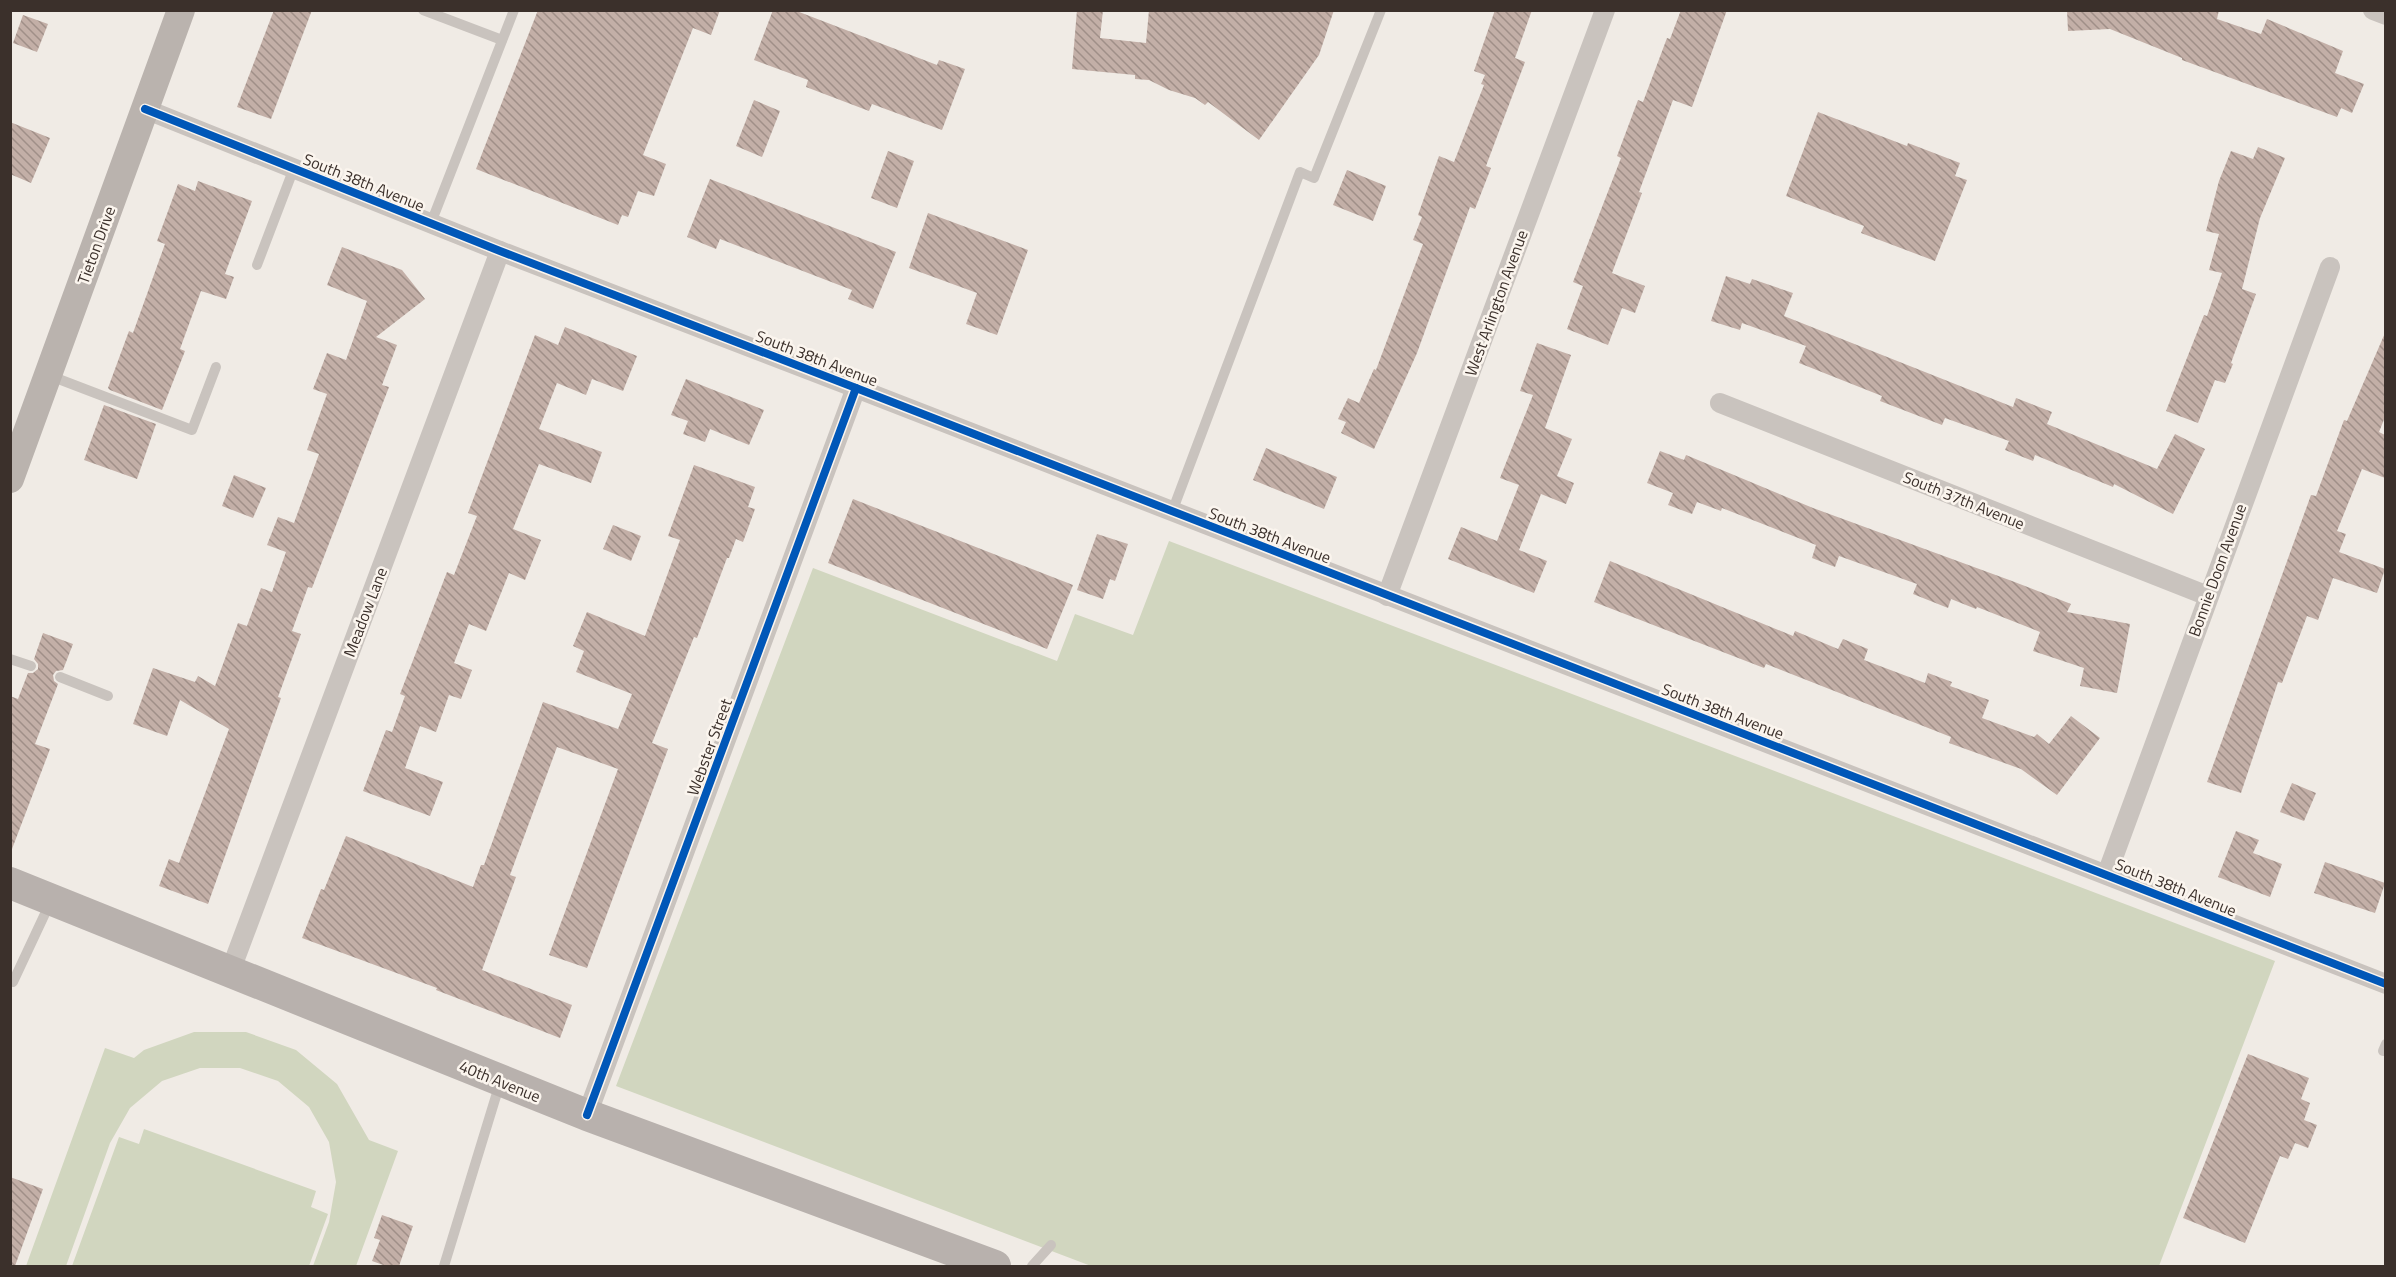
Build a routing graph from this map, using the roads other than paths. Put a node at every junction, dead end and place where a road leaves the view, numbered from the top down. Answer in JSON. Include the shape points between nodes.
{"nodes":[{"id":1,"x":181,"y":10,"type":"edge"},
{"id":2,"x":423,"y":10,"type":"edge"},
{"id":3,"x":514,"y":10,"type":"edge"},
{"id":4,"x":1381,"y":10,"type":"edge"},
{"id":5,"x":1605,"y":10,"type":"edge"},
{"id":6,"x":2373,"y":10,"type":"edge"},
{"id":7,"x":2385,"y":15,"type":"edge"},
{"id":8,"x":502,"y":40,"type":"junction"},
{"id":9,"x":145,"y":109,"type":"junction"},
{"id":10,"x":294,"y":168,"type":"junction"},
{"id":11,"x":430,"y":223,"type":"junction"},
{"id":12,"x":500,"y":251,"type":"junction"},
{"id":13,"x":257,"y":265,"type":"dead end"},
{"id":14,"x":2330,"y":267,"type":"dead end"},
{"id":15,"x":216,"y":367,"type":"dead end"},
{"id":16,"x":48,"y":375,"type":"junction"},
{"id":17,"x":856,"y":387,"type":"junction"},
{"id":18,"x":1720,"y":403,"type":"dead end"},
{"id":19,"x":10,"y":479,"type":"edge"},
{"id":20,"x":1173,"y":512,"type":"junction"},
{"id":21,"x":1387,"y":596,"type":"junction"},
{"id":22,"x":2208,"y":596,"type":"junction"},
{"id":23,"x":10,"y":659,"type":"edge"},
{"id":24,"x":31,"y":666,"type":"dead end"},
{"id":25,"x":60,"y":677,"type":"dead end"},
{"id":26,"x":108,"y":696,"type":"dead end"},
{"id":27,"x":2107,"y":874,"type":"junction"},
{"id":28,"x":10,"y":883,"type":"edge"},
{"id":29,"x":51,"y":900,"type":"junction"},
{"id":30,"x":230,"y":972,"type":"junction"},
{"id":31,"x":13,"y":982,"type":"dead end"},
{"id":32,"x":2385,"y":984,"type":"edge"},
{"id":33,"x":501,"y":1081,"type":"junction"},
{"id":34,"x":586,"y":1115,"type":"junction"},
{"id":35,"x":1051,"y":1245,"type":"dead end"},
{"id":36,"x":444,"y":1266,"type":"edge"},
{"id":37,"x":995,"y":1266,"type":"edge"},
{"id":38,"x":1032,"y":1266,"type":"edge"}],
"edges":[{"from":1,"to":9,"type":"main road","name":"Tieton Drive"},
{"from":2,"to":8,"type":"lane"},
{"from":3,"to":8,"type":"lane"},
{"from":4,"to":20,"type":"lane","via":[[1314,178],[1300,172]]},
{"from":5,"to":21,"type":"street","name":"West Arlington Avenue"},
{"from":6,"to":7,"type":"street"},
{"from":8,"to":11,"type":"lane"},
{"from":9,"to":10,"type":"street","name":"South 38th Avenue"},
{"from":9,"to":16,"type":"main road","name":"Tieton Drive"},
{"from":10,"to":11,"type":"street","name":"South 38th Avenue"},
{"from":10,"to":13,"type":"lane"},
{"from":11,"to":12,"type":"street","name":"South 38th Avenue"},
{"from":12,"to":17,"type":"street","name":"South 38th Avenue"},
{"from":12,"to":30,"type":"street","name":"Meadow Lane"},
{"from":14,"to":22,"type":"street","name":"Bonnie Doon Avenue"},
{"from":15,"to":16,"type":"lane","via":[[192,430]]},
{"from":16,"to":19,"type":"main road","name":"Tieton Drive"},
{"from":17,"to":20,"type":"street","name":"South 38th Avenue"},
{"from":17,"to":34,"type":"street","name":"Webster Street"},
{"from":18,"to":22,"type":"street","name":"South 37th Avenue"},
{"from":20,"to":21,"type":"street","name":"South 38th Avenue"},
{"from":21,"to":27,"type":"street","name":"South 38th Avenue"},
{"from":22,"to":27,"type":"street","name":"Bonnie Doon Avenue"},
{"from":23,"to":24,"type":"lane"},
{"from":25,"to":26,"type":"lane"},
{"from":27,"to":32,"type":"street","name":"South 38th Avenue"},
{"from":28,"to":29,"type":"main road","name":"40th Avenue"},
{"from":29,"to":30,"type":"main road","name":"40th Avenue"},
{"from":29,"to":31,"type":"lane"},
{"from":30,"to":33,"type":"main road","name":"40th Avenue"},
{"from":33,"to":34,"type":"main road","name":"40th Avenue"},
{"from":33,"to":36,"type":"lane"},
{"from":34,"to":37,"type":"main road","name":"40th Avenue"},
{"from":35,"to":38,"type":"lane"}]}
